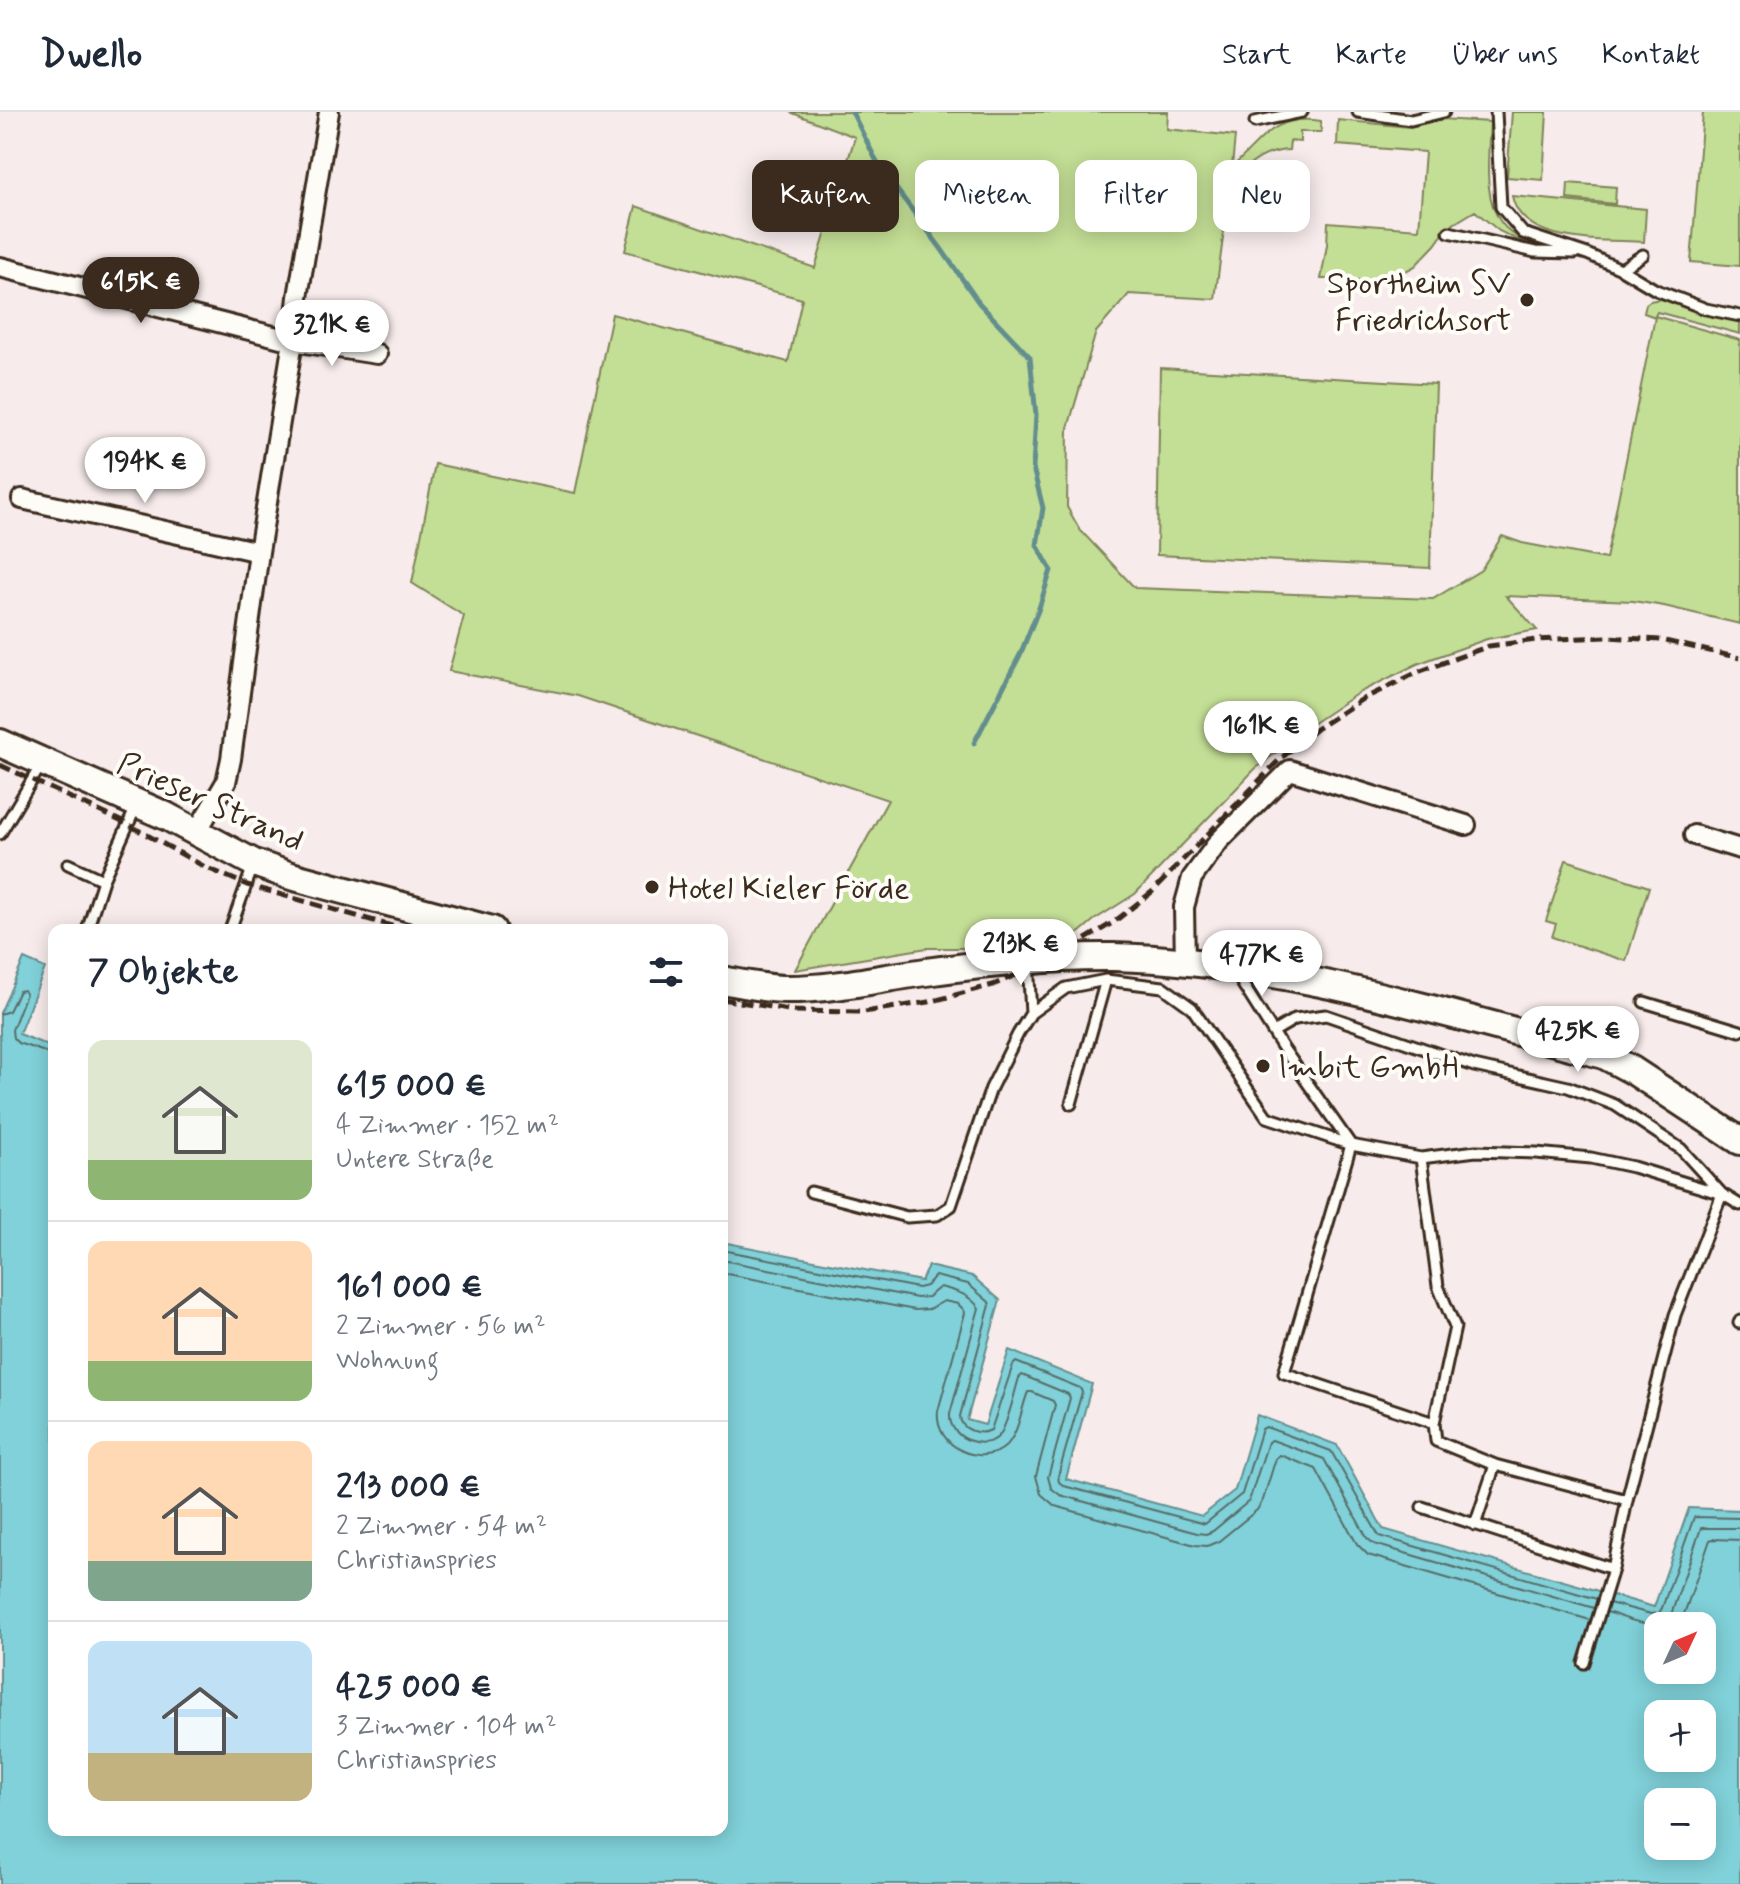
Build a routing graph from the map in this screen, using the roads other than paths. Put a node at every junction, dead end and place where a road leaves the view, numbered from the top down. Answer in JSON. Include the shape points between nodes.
{"nodes":[{"id":1,"x":1302,"y":112,"type":"edge"},
{"id":2,"x":1358,"y":112,"type":"edge"},
{"id":3,"x":1444,"y":112,"type":"edge"},
{"id":4,"x":1496,"y":112,"type":"edge"},
{"id":5,"x":327,"y":113,"type":"edge"},
{"id":6,"x":1255,"y":122,"type":"dead end"},
{"id":7,"x":1449,"y":232,"type":"dead end"},
{"id":8,"x":1587,"y":254,"type":"junction"},
{"id":9,"x":1643,"y":255,"type":"dead end"},
{"id":10,"x":0,"y":267,"type":"edge"},
{"id":11,"x":1621,"y":269,"type":"junction"},
{"id":12,"x":1740,"y":316,"type":"edge"},
{"id":13,"x":293,"y":341,"type":"junction"},
{"id":14,"x":377,"y":354,"type":"dead end"},
{"id":15,"x":22,"y":499,"type":"dead end"},
{"id":16,"x":259,"y":552,"type":"junction"},
{"id":17,"x":0,"y":743,"type":"edge"},
{"id":18,"x":42,"y":762,"type":"junction"},
{"id":19,"x":137,"y":804,"type":"junction"},
{"id":20,"x":1466,"y":825,"type":"dead end"},
{"id":21,"x":196,"y":833,"type":"junction"},
{"id":22,"x":0,"y":834,"type":"edge"},
{"id":23,"x":1694,"y":835,"type":"dead end"},
{"id":24,"x":1740,"y":849,"type":"edge"},
{"id":25,"x":254,"y":863,"type":"junction"},
{"id":26,"x":68,"y":864,"type":"dead end"},
{"id":27,"x":103,"y":880,"type":"junction"},
{"id":28,"x":89,"y":924,"type":"edge"},
{"id":29,"x":232,"y":924,"type":"edge"},
{"id":30,"x":470,"y":924,"type":"edge"},
{"id":31,"x":1028,"y":961,"type":"junction"},
{"id":32,"x":1185,"y":962,"type":"junction"},
{"id":33,"x":1231,"y":966,"type":"junction"},
{"id":34,"x":1106,"y":980,"type":"junction"},
{"id":35,"x":728,"y":981,"type":"edge"},
{"id":36,"x":1644,"y":1002,"type":"dead end"},
{"id":37,"x":1031,"y":1013,"type":"junction"},
{"id":38,"x":1740,"y":1031,"type":"edge"},
{"id":39,"x":1273,"y":1032,"type":"junction"},
{"id":40,"x":1071,"y":1104,"type":"dead end"},
{"id":41,"x":1740,"y":1141,"type":"edge"},
{"id":42,"x":1351,"y":1145,"type":"junction"},
{"id":43,"x":1421,"y":1158,"type":"junction"},
{"id":44,"x":811,"y":1192,"type":"dead end"},
{"id":45,"x":1722,"y":1194,"type":"junction"},
{"id":46,"x":1740,"y":1205,"type":"edge"},
{"id":47,"x":1434,"y":1423,"type":"junction"},
{"id":48,"x":1495,"y":1465,"type":"junction"},
{"id":49,"x":1627,"y":1500,"type":"junction"},
{"id":50,"x":1422,"y":1507,"type":"dead end"},
{"id":51,"x":1475,"y":1525,"type":"junction"},
{"id":52,"x":1613,"y":1569,"type":"junction"},
{"id":53,"x":1584,"y":1663,"type":"dead end"}],
"edges":[{"from":1,"to":6,"type":"lane"},
{"from":2,"to":3,"type":"lane","via":[[1411,120]]},
{"from":4,"to":8,"type":"lane","via":[[1501,207],[1523,233]]},
{"from":5,"to":13,"type":"street"},
{"from":7,"to":8,"type":"lane","via":[[1535,252]]},
{"from":8,"to":11,"type":"lane"},
{"from":9,"to":11,"type":"lane"},
{"from":10,"to":13,"type":"street"},
{"from":11,"to":12,"type":"lane","via":[[1656,290]]},
{"from":13,"to":14,"type":"street"},
{"from":13,"to":16,"type":"street"},
{"from":15,"to":16,"type":"street"},
{"from":16,"to":21,"type":"street","via":[[226,782]]},
{"from":17,"to":18,"type":"street","name":"Prieser Strand"},
{"from":18,"to":19,"type":"street","name":"Prieser Strand"},
{"from":18,"to":22,"type":"lane"},
{"from":19,"to":21,"type":"street","name":"Prieser Strand"},
{"from":19,"to":27,"type":"lane"},
{"from":20,"to":32,"type":"street","via":[[1290,770],[1219,841],[1192,878],[1184,907]]},
{"from":21,"to":25,"type":"street","name":"Prieser Strand"},
{"from":23,"to":24,"type":"street"},
{"from":25,"to":29,"type":"lane"},
{"from":25,"to":30,"type":"street","name":"Prieser Strand"},
{"from":26,"to":27,"type":"lane"},
{"from":27,"to":28,"type":"lane"},
{"from":31,"to":32,"type":"street","via":[[1112,957]]},
{"from":31,"to":35,"type":"street","via":[[787,989]]},
{"from":31,"to":37,"type":"lane"},
{"from":32,"to":33,"type":"street"},
{"from":33,"to":39,"type":"lane"},
{"from":33,"to":41,"type":"street","via":[[1340,987],[1604,1055]]},
{"from":34,"to":37,"type":"lane","via":[[1066,988]]},
{"from":34,"to":40,"type":"lane"},
{"from":34,"to":42,"type":"lane","via":[[1163,987],[1192,1008],[1267,1117]]},
{"from":36,"to":38,"type":"lane"},
{"from":37,"to":44,"type":"lane","via":[[991,1088],[951,1206],[937,1215],[907,1217]]},
{"from":39,"to":42,"type":"lane"},
{"from":39,"to":45,"type":"lane","via":[[1295,1019],[1326,1015],[1474,1066],[1568,1087],[1615,1105],[1681,1149]]},
{"from":42,"to":43,"type":"lane"},
{"from":42,"to":47,"type":"lane","via":[[1284,1373]]},
{"from":43,"to":45,"type":"lane","via":[[1476,1151],[1591,1158]]},
{"from":43,"to":47,"type":"lane","via":[[1438,1286],[1455,1327]]},
{"from":45,"to":46,"type":"lane"},
{"from":45,"to":49,"type":"lane","via":[[1675,1315]]},
{"from":47,"to":48,"type":"lane","via":[[1436,1441]]},
{"from":48,"to":49,"type":"lane"},
{"from":48,"to":51,"type":"lane"},
{"from":49,"to":52,"type":"lane"},
{"from":50,"to":51,"type":"lane"},
{"from":51,"to":52,"type":"lane"},
{"from":52,"to":53,"type":"lane"}]}
